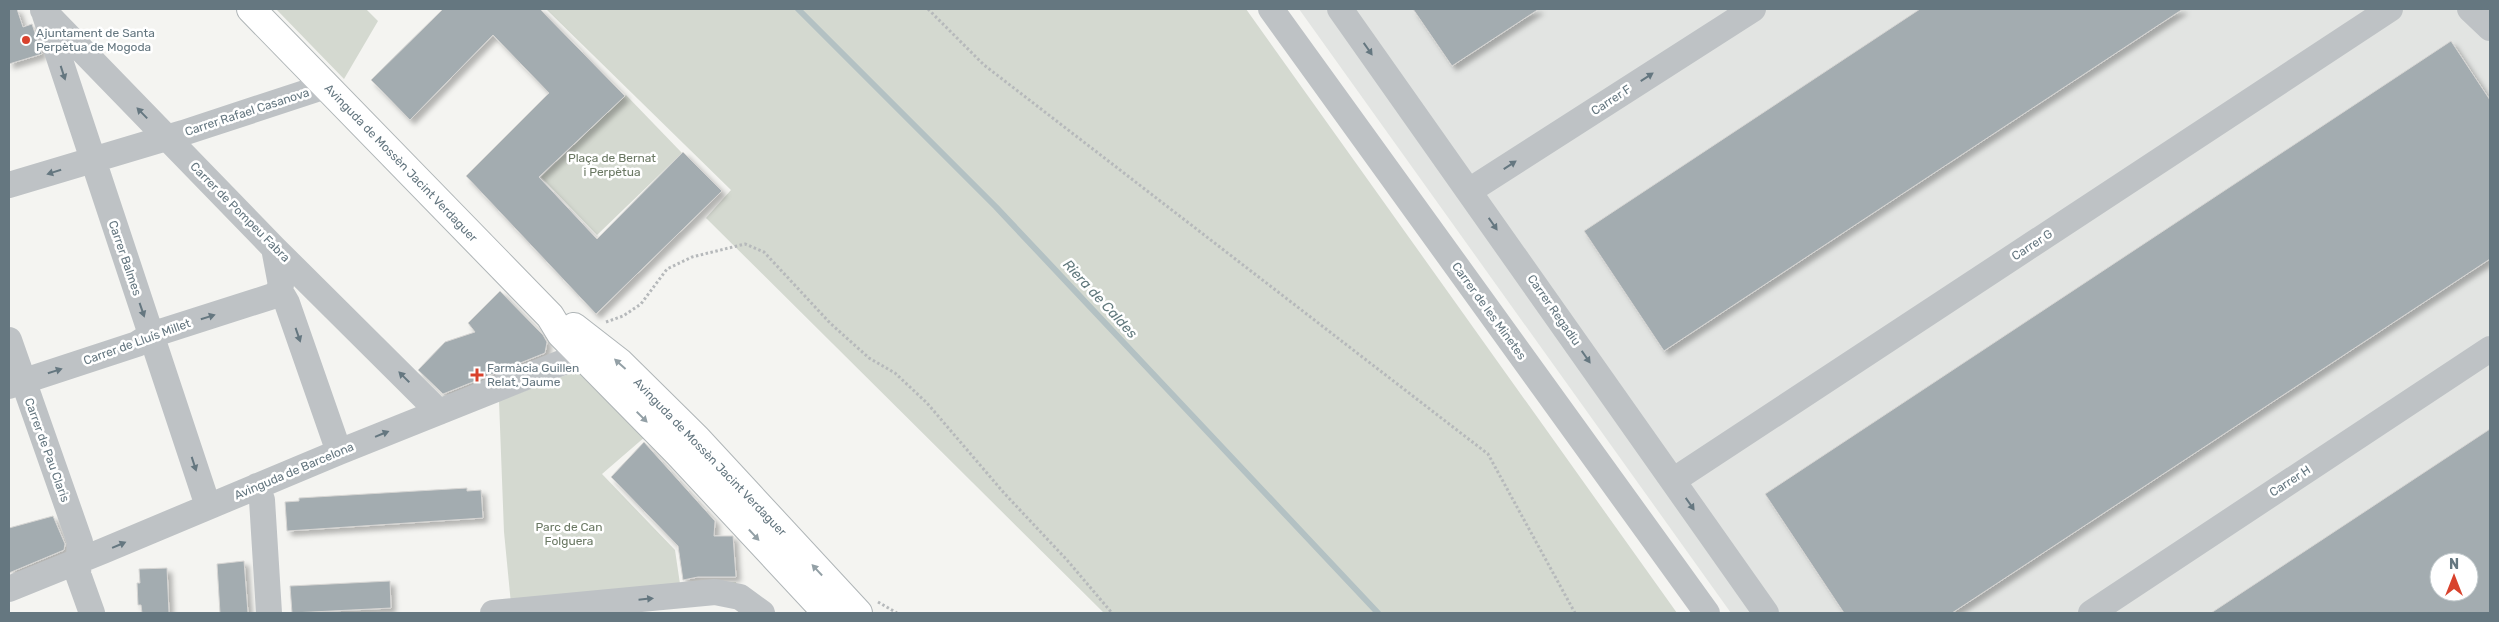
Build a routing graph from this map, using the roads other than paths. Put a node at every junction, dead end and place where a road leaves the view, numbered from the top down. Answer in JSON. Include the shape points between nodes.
{"nodes":[{"id":1,"x":251,"y":9,"type":"edge"},
{"id":2,"x":1271,"y":9,"type":"edge"},
{"id":3,"x":1340,"y":9,"type":"edge"},
{"id":4,"x":1752,"y":9,"type":"edge"},
{"id":5,"x":2390,"y":9,"type":"edge"},
{"id":6,"x":2470,"y":9,"type":"edge"},
{"id":7,"x":43,"y":10,"type":"edge"},
{"id":8,"x":2490,"y":28,"type":"edge"},
{"id":9,"x":326,"y":86,"type":"junction"},
{"id":10,"x":167,"y":136,"type":"junction"},
{"id":11,"x":91,"y":160,"type":"junction"},
{"id":12,"x":9,"y":185,"type":"edge"},
{"id":13,"x":1469,"y":191,"type":"junction"},
{"id":14,"x":274,"y":248,"type":"junction"},
{"id":15,"x":276,"y":295,"type":"junction"},
{"id":16,"x":151,"y":335,"type":"junction"},
{"id":17,"x":9,"y":340,"type":"edge"},
{"id":18,"x":580,"y":344,"type":"junction"},
{"id":19,"x":2490,"y":349,"type":"edge"},
{"id":20,"x":15,"y":384,"type":"edge"},
{"id":21,"x":439,"y":412,"type":"junction"},
{"id":22,"x":339,"y":452,"type":"junction"},
{"id":23,"x":1674,"y":480,"type":"junction"},
{"id":24,"x":257,"y":486,"type":"junction"},
{"id":25,"x":208,"y":506,"type":"junction"},
{"id":26,"x":86,"y":558,"type":"junction"},
{"id":27,"x":48,"y":572,"type":"junction"},
{"id":28,"x":9,"y":589,"type":"edge"},
{"id":29,"x":683,"y":604,"type":"edge"},
{"id":30,"x":610,"y":608,"type":"edge"},
{"id":31,"x":74,"y":613,"type":"edge"},
{"id":32,"x":92,"y":613,"type":"edge"},
{"id":33,"x":110,"y":613,"type":"edge"},
{"id":34,"x":269,"y":613,"type":"edge"},
{"id":35,"x":493,"y":613,"type":"edge"},
{"id":36,"x":762,"y":613,"type":"edge"},
{"id":37,"x":827,"y":613,"type":"edge"},
{"id":38,"x":858,"y":613,"type":"edge"},
{"id":39,"x":1707,"y":613,"type":"edge"},
{"id":40,"x":1766,"y":613,"type":"edge"},
{"id":41,"x":2091,"y":613,"type":"edge"}],
"edges":[{"from":1,"to":9,"type":"main road","name":"Avinguda de Mossèn Jacint Verdaguer"},
{"from":2,"to":39,"type":"street","name":"Carrer de les Minetes"},
{"from":3,"to":13,"type":"street","name":"Carrer Regadiu","one_way":true},
{"from":13,"to":4,"type":"street","name":"Carrer F","one_way":true},
{"from":5,"to":23,"type":"street","name":"Carrer G"},
{"from":6,"to":8,"type":"street"},
{"from":10,"to":7,"type":"street","name":"Carrer de Pompeu Fabra","one_way":true},
{"from":7,"to":11,"type":"street","name":"Carrer Balmes","one_way":true},
{"from":9,"to":10,"type":"street","name":"Carrer Rafael Casanova"},
{"from":9,"to":18,"type":"main road","name":"Avinguda de Mossèn Jacint Verdaguer","via":[[550,316],[571,324]]},
{"from":10,"to":11,"type":"street","name":"Carrer Rafael Casanova"},
{"from":10,"to":14,"type":"street","name":"Carrer de Pompeu Fabra"},
{"from":11,"to":12,"type":"street","name":"Carrer Rafael Casanova","one_way":true},
{"from":11,"to":16,"type":"street","name":"Carrer Balmes","one_way":true},
{"from":13,"to":23,"type":"street","name":"Carrer Regadiu","one_way":true},
{"from":14,"to":15,"type":"street","via":[[281,285]]},
{"from":21,"to":14,"type":"street","name":"Carrer de Pompeu Fabra","one_way":true},
{"from":16,"to":15,"type":"street","name":"Carrer de Lluís Millet","one_way":true},
{"from":15,"to":22,"type":"street","one_way":true,"via":[[283,296],[287,303]]},
{"from":20,"to":16,"type":"street","name":"Carrer de Lluís Millet","one_way":true,"via":[[137,344]]},
{"from":16,"to":25,"type":"street","name":"Carrer Balmes","one_way":true},
{"from":17,"to":20,"type":"street","name":"Carrer de Pau Claris"},
{"from":18,"to":21,"type":"street","name":"Avinguda de Barcelona"},
{"from":18,"to":37,"type":"main road","name":"Avinguda de Mossèn Jacint Verdaguer","one_way":true},
{"from":38,"to":18,"type":"main road","name":"Avinguda de Mossèn Jacint Verdaguer","one_way":true,"via":[[697,439],[619,362]]},
{"from":19,"to":41,"type":"street","name":"Carrer H"},
{"from":20,"to":26,"type":"street","name":"Carrer de Pau Claris"},
{"from":22,"to":21,"type":"street","name":"Avinguda de Barcelona","one_way":true},
{"from":22,"to":24,"type":"street","name":"Avinguda de Barcelona"},
{"from":23,"to":40,"type":"street","name":"Carrer Regadiu","one_way":true},
{"from":24,"to":25,"type":"street","name":"Avinguda de Barcelona"},
{"from":24,"to":34,"type":"street","via":[[262,500]]},
{"from":26,"to":25,"type":"street","name":"Avinguda de Barcelona","one_way":true},
{"from":26,"to":27,"type":"street","name":"Avinguda de Barcelona"},
{"from":26,"to":32,"type":"street","via":[[78,574]]},
{"from":26,"to":33,"type":"street"},
{"from":27,"to":28,"type":"street","name":"Avinguda de Barcelona"},
{"from":27,"to":31,"type":"street","via":[[62,581]]},
{"from":30,"to":29,"type":"street","one_way":true},
{"from":29,"to":36,"type":"street","via":[[715,592],[740,597]]},
{"from":30,"to":35,"type":"street"}]}
